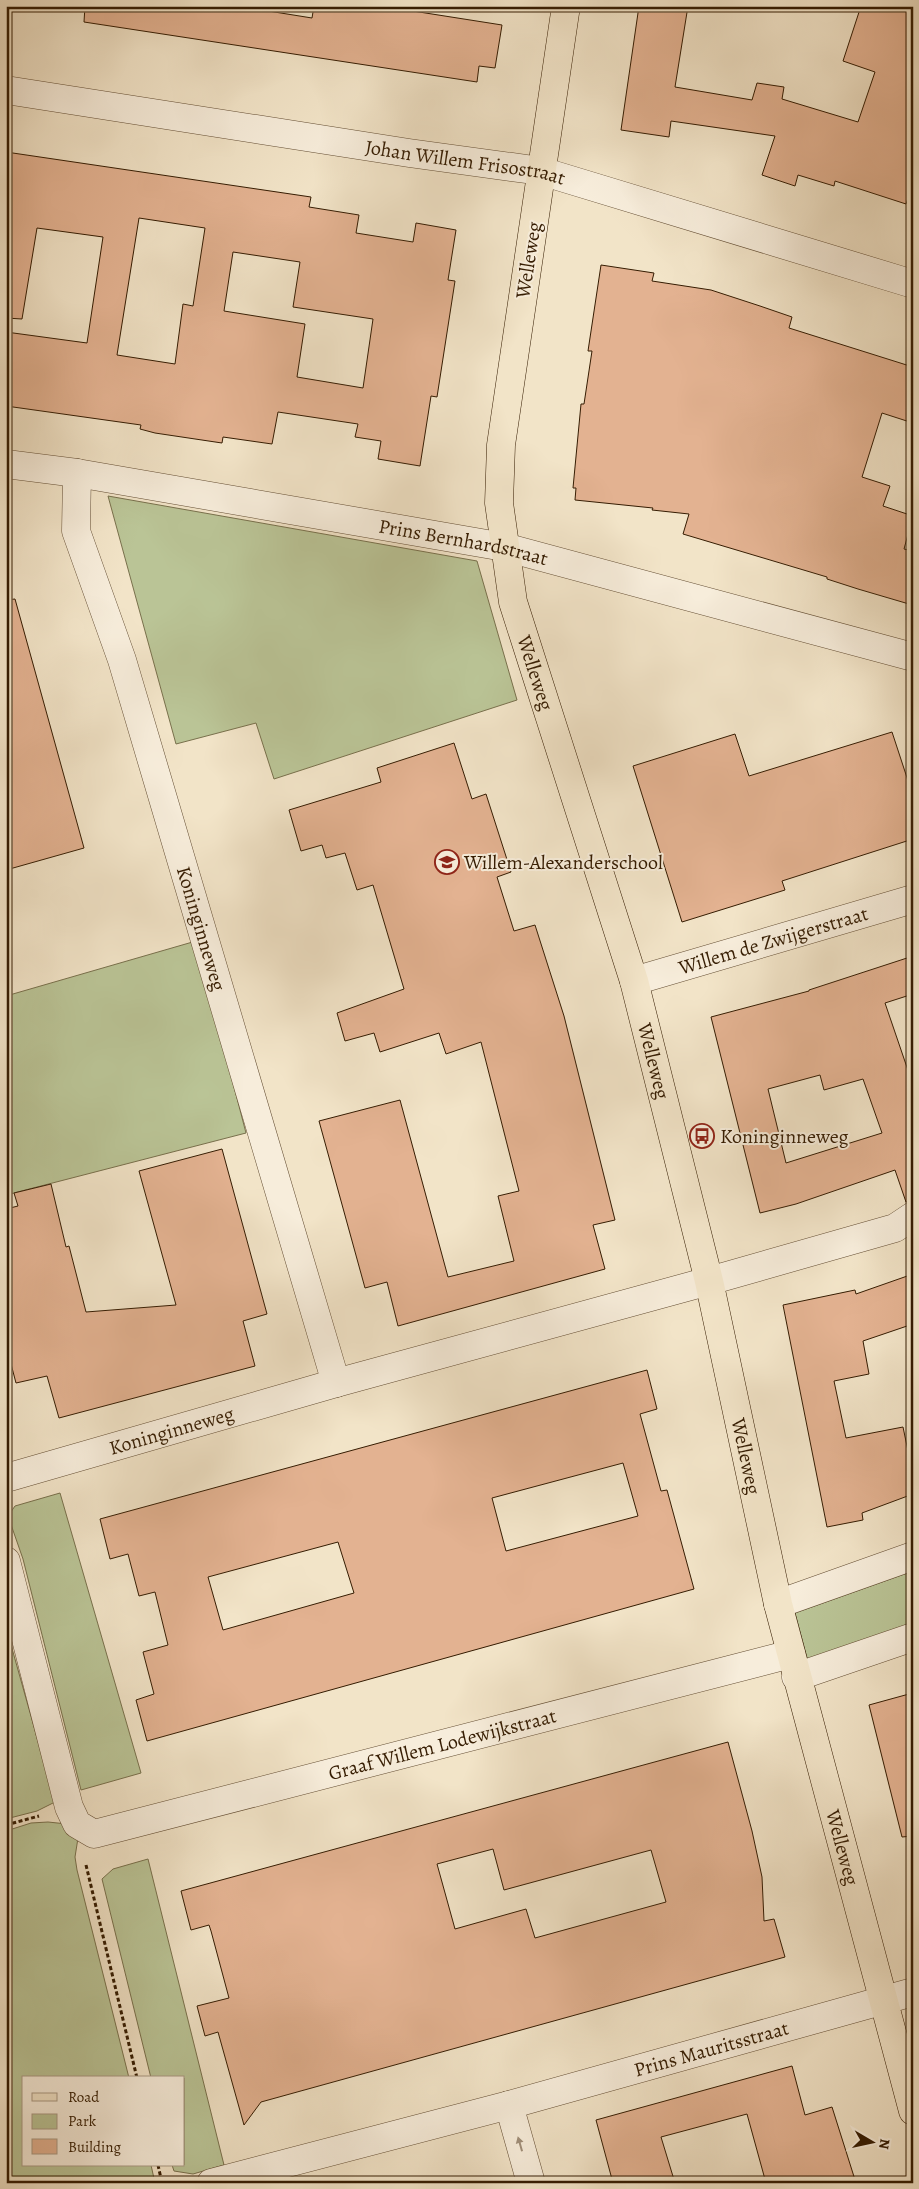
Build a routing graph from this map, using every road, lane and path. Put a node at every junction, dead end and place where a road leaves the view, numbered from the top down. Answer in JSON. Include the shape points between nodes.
{"nodes":[{"id":1,"x":566,"y":6,"type":"edge"},
{"id":2,"x":6,"y":90,"type":"edge"},
{"id":3,"x":542,"y":171,"type":"junction"},
{"id":4,"x":913,"y":284,"type":"edge"},
{"id":5,"x":6,"y":464,"type":"edge"},
{"id":6,"x":77,"y":473,"type":"junction"},
{"id":7,"x":504,"y":548,"type":"junction"},
{"id":8,"x":913,"y":657,"type":"edge"},
{"id":9,"x":913,"y":898,"type":"edge"},
{"id":10,"x":634,"y":981,"type":"junction"},
{"id":11,"x":913,"y":1216,"type":"edge"},
{"id":12,"x":710,"y":1281,"type":"junction"},
{"id":13,"x":336,"y":1383,"type":"junction"},
{"id":14,"x":6,"y":1478,"type":"edge"},
{"id":15,"x":913,"y":1556,"type":"edge"},
{"id":16,"x":6,"y":1561,"type":"edge"},
{"id":17,"x":778,"y":1604,"type":"junction"},
{"id":18,"x":913,"y":1637,"type":"edge"},
{"id":19,"x":794,"y":1666,"type":"junction"},
{"id":20,"x":94,"y":1834,"type":"junction"},
{"id":21,"x":913,"y":1992,"type":"edge"},
{"id":22,"x":882,"y":2001,"type":"junction"},
{"id":23,"x":137,"y":2076,"type":"edge"},
{"id":24,"x":509,"y":2104,"type":"junction"},
{"id":25,"x":913,"y":2111,"type":"edge"},
{"id":26,"x":158,"y":2166,"type":"edge"},
{"id":27,"x":162,"y":2183,"type":"edge"},
{"id":28,"x":211,"y":2183,"type":"edge"},
{"id":29,"x":531,"y":2183,"type":"edge"}],
"edges":[{"from":1,"to":3,"type":"main road","name":"Welleweg"},
{"from":2,"to":3,"type":"street","name":"Johan Willem Frisostraat"},
{"from":3,"to":4,"type":"street","name":"Johan Willem Frisostraat"},
{"from":3,"to":7,"type":"main road","name":"Welleweg","via":[[501,445],[498,503]]},
{"from":5,"to":6,"type":"street","name":"Prins Bernhardstraat"},
{"from":6,"to":7,"type":"street","name":"Prins Bernhardstraat"},
{"from":6,"to":13,"type":"street","name":"Koninginneweg","via":[[76,531],[122,660]]},
{"from":7,"to":8,"type":"street","name":"Prins Bernhardstraat"},
{"from":7,"to":10,"type":"main road","name":"Welleweg","via":[[513,602]]},
{"from":9,"to":10,"type":"street","name":"Willem de Zwijgerstraat"},
{"from":10,"to":12,"type":"main road","name":"Welleweg"},
{"from":11,"to":12,"type":"street","name":"Koninginneweg","via":[[895,1228]]},
{"from":12,"to":13,"type":"street","name":"Koninginneweg"},
{"from":12,"to":17,"type":"main road","name":"Welleweg"},
{"from":13,"to":14,"type":"street","name":"Koninginneweg"},
{"from":15,"to":17,"type":"street"},
{"from":16,"to":20,"type":"street","via":[[69,1807],[77,1824]]},
{"from":17,"to":19,"type":"main road","name":"Welleweg"},
{"from":18,"to":19,"type":"street","name":"Graaf Willem Lodewijkstraat"},
{"from":19,"to":20,"type":"street","name":"Graaf Willem Lodewijkstraat"},
{"from":19,"to":22,"type":"main road","name":"Welleweg"},
{"from":20,"to":23,"type":"path","via":[[85,1859]]},
{"from":21,"to":22,"type":"street","name":"Prins Mauritsstraat"},
{"from":22,"to":24,"type":"street","name":"Prins Mauritsstraat"},
{"from":22,"to":25,"type":"main road","name":"Welleweg"},
{"from":24,"to":28,"type":"street","name":"Prins Mauritsstraat"},
{"from":29,"to":24,"type":"street","one_way":true},
{"from":26,"to":27,"type":"path"}]}
